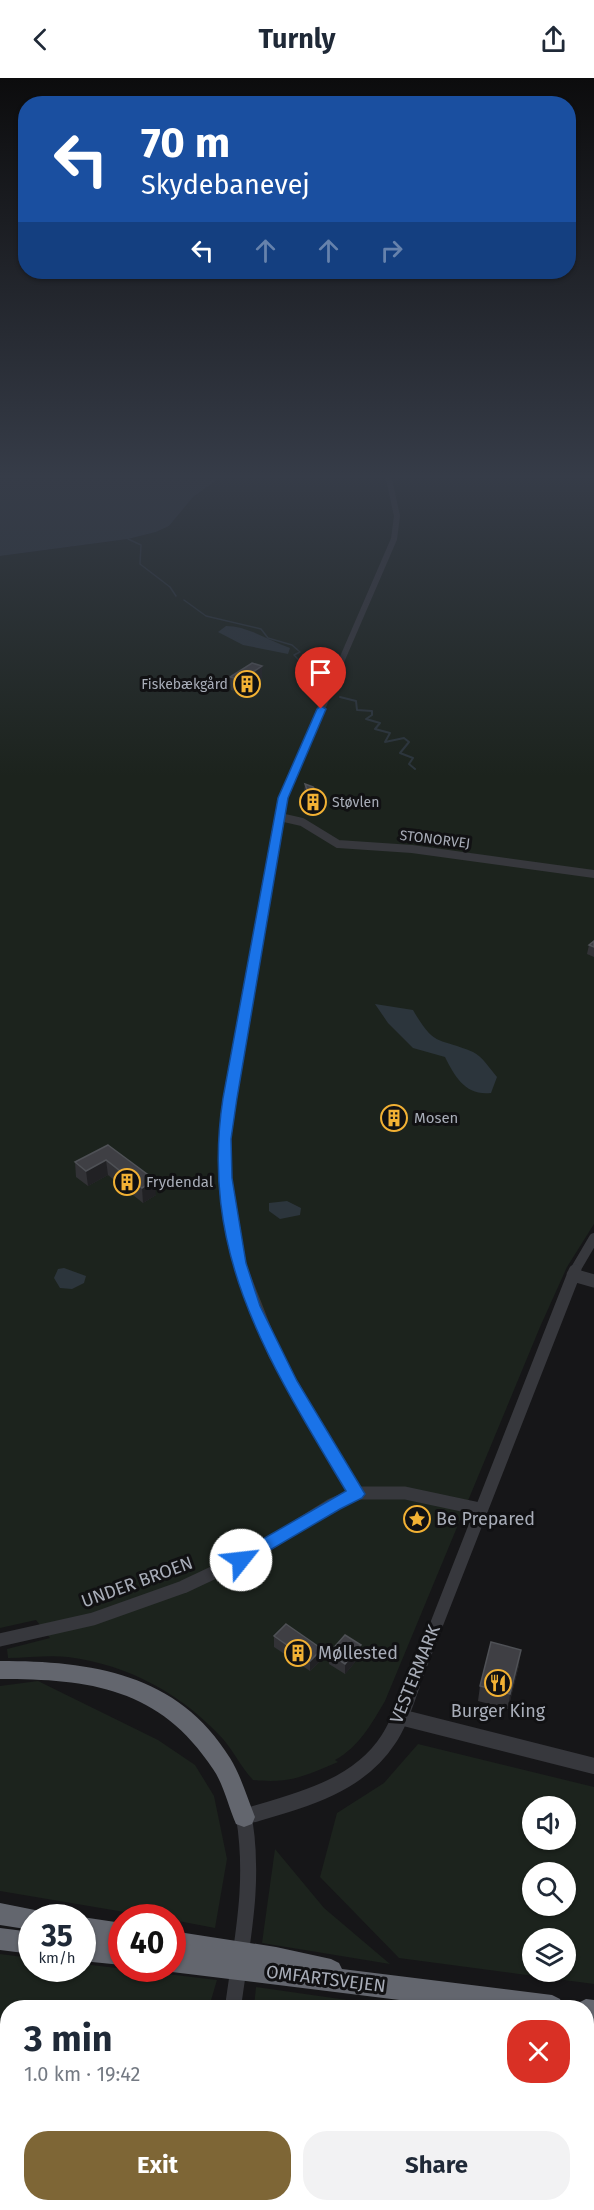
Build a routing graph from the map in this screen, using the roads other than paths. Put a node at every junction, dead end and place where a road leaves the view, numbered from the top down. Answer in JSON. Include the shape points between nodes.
{"nodes":[{"id":1,"x":377,"y":578,"type":"edge"},
{"id":2,"x":280,"y":817,"type":"junction"},
{"id":3,"x":594,"y":874,"type":"edge"},
{"id":4,"x":594,"y":1239,"type":"edge"},
{"id":5,"x":573,"y":1275,"type":"junction"},
{"id":6,"x":594,"y":1281,"type":"edge"},
{"id":7,"x":356,"y":1494,"type":"junction"},
{"id":8,"x":480,"y":1509,"type":"junction"},
{"id":9,"x":0,"y":1640,"type":"edge"},
{"id":10,"x":29,"y":1669,"type":"junction"},
{"id":11,"x":0,"y":1670,"type":"edge"},
{"id":12,"x":0,"y":1675,"type":"edge"},
{"id":13,"x":400,"y":1717,"type":"junction"},
{"id":14,"x":594,"y":1766,"type":"edge"},
{"id":15,"x":244,"y":1816,"type":"junction"},
{"id":16,"x":0,"y":1914,"type":"edge"},
{"id":17,"x":18,"y":1917,"type":"edge"},
{"id":18,"x":0,"y":1939,"type":"edge"},
{"id":19,"x":18,"y":1941,"type":"edge"},
{"id":20,"x":186,"y":1944,"type":"edge"},
{"id":21,"x":186,"y":1962,"type":"edge"},
{"id":22,"x":413,"y":1990,"type":"junction"},
{"id":23,"x":233,"y":2000,"type":"edge"},
{"id":24,"x":495,"y":2000,"type":"edge"}],
"edges":[{"from":1,"to":2,"type":"street","via":[[284,796]]},
{"from":2,"to":3,"type":"street","name":"STONORVEJ","via":[[302,822],[338,844],[412,849]]},
{"from":2,"to":7,"type":"street","via":[[230,1098],[224,1139],[225,1182],[239,1263],[253,1306],[290,1382]]},
{"from":4,"to":5,"type":"street","name":"VESTERMARK"},
{"from":5,"to":6,"type":"street"},
{"from":5,"to":8,"type":"street","name":"VESTERMARK"},
{"from":7,"to":8,"type":"street","name":"UNDER BROEN","via":[[406,1492]]},
{"from":7,"to":9,"type":"street","name":"UNDER BROEN","via":[[241,1560],[173,1592],[69,1625]]},
{"from":8,"to":13,"type":"street","name":"VESTERMARK"},
{"from":10,"to":11,"type":"highway"},
{"from":10,"to":12,"type":"highway"},
{"from":10,"to":15,"type":"highway","via":[[60,1669],[118,1681],[176,1711],[222,1763]]},
{"from":13,"to":14,"type":"street"},
{"from":13,"to":15,"type":"street","name":"VESTERMARK","via":[[385,1745],[368,1764],[334,1785]]},
{"from":15,"to":23,"type":"street","via":[[250,1853],[246,1919]]},
{"from":16,"to":17,"type":"highway"},
{"from":18,"to":19,"type":"highway"},
{"from":20,"to":22,"type":"highway","via":[[276,1959]]},
{"from":21,"to":22,"type":"highway","name":"OMFARTSVEJEN"},
{"from":22,"to":24,"type":"highway","name":"OMFARTSVEJEN"}]}
